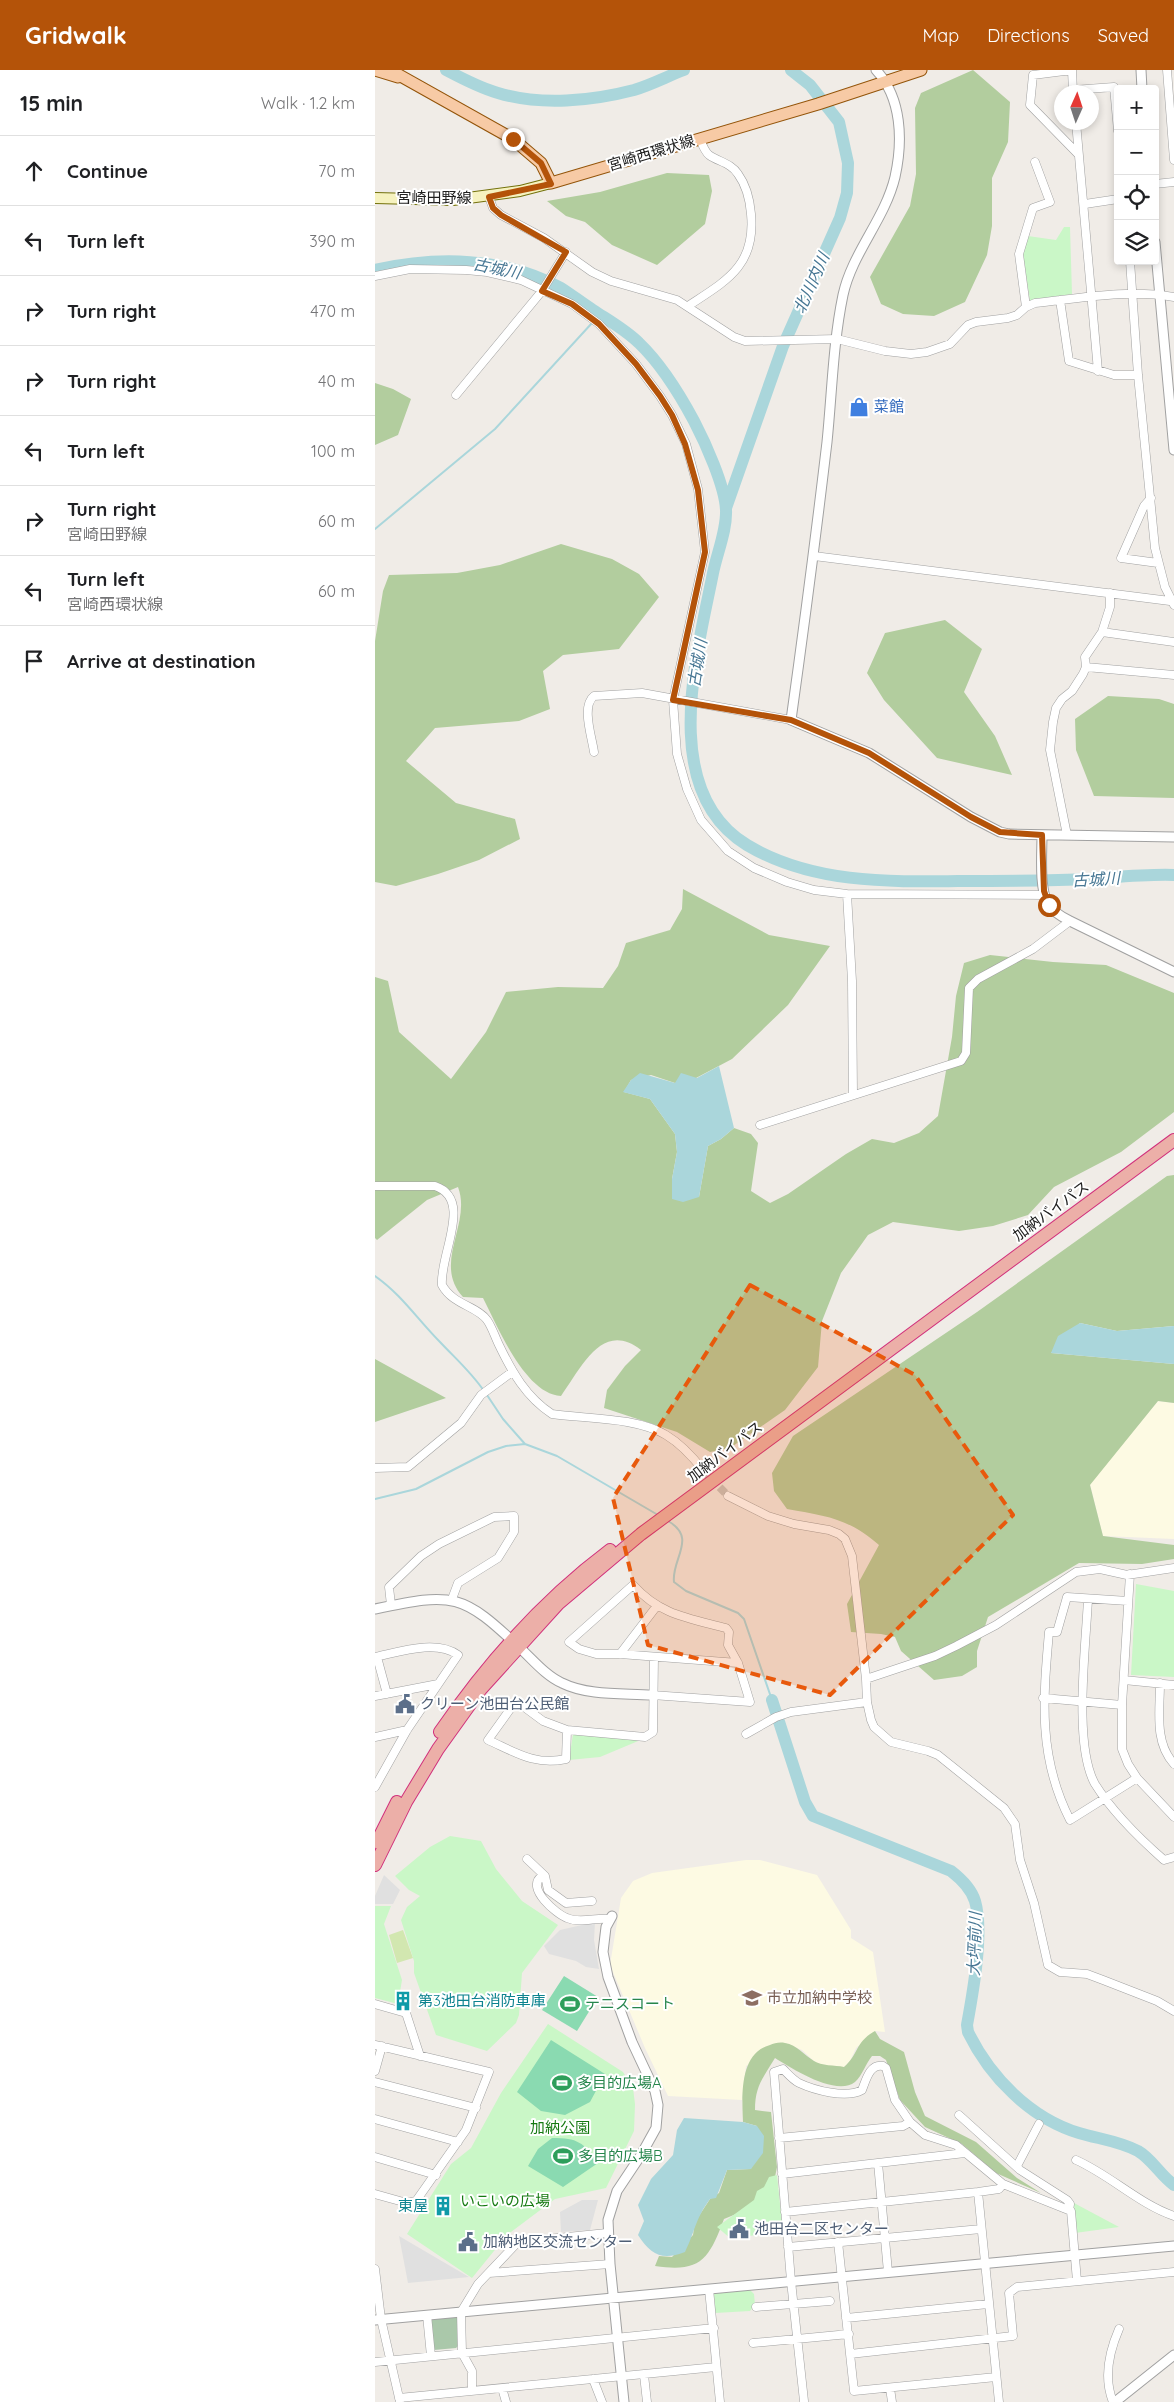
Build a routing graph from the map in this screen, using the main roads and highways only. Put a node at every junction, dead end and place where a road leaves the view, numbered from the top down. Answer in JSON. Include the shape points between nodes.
{"nodes":[{"id":1,"x":375,"y":70,"type":"edge"},
{"id":2,"x":391,"y":70,"type":"edge"},
{"id":3,"x":921,"y":70,"type":"edge"},
{"id":4,"x":409,"y":81,"type":"junction"},
{"id":5,"x":551,"y":184,"type":"junction"},
{"id":6,"x":375,"y":198,"type":"edge"},
{"id":7,"x":1174,"y":1131,"type":"edge"},
{"id":8,"x":1174,"y":1140,"type":"edge"},
{"id":9,"x":515,"y":1643,"type":"junction"},
{"id":10,"x":375,"y":1847,"type":"edge"},
{"id":11,"x":375,"y":1865,"type":"edge"}],
"edges":[{"from":1,"to":4,"type":"main road"},
{"from":2,"to":4,"type":"main road"},
{"from":3,"to":5,"type":"main road","name":"宮崎西環状線"},
{"from":4,"to":5,"type":"main road","via":[[513,139],[541,163]]},
{"from":5,"to":6,"type":"main road","name":"宮崎田野線","via":[[489,197],[453,200]]},
{"from":7,"to":9,"type":"highway","name":"加納バイパス","via":[[585,1568],[549,1600]]},
{"from":8,"to":9,"type":"highway","name":"加納バイパス","via":[[641,1534]]},
{"from":9,"to":10,"type":"highway","name":"加納バイパス","via":[[471,1688],[430,1747],[387,1819]]},
{"from":9,"to":11,"type":"highway","name":"加納バイパス","via":[[438,1749],[406,1802]]}]}
